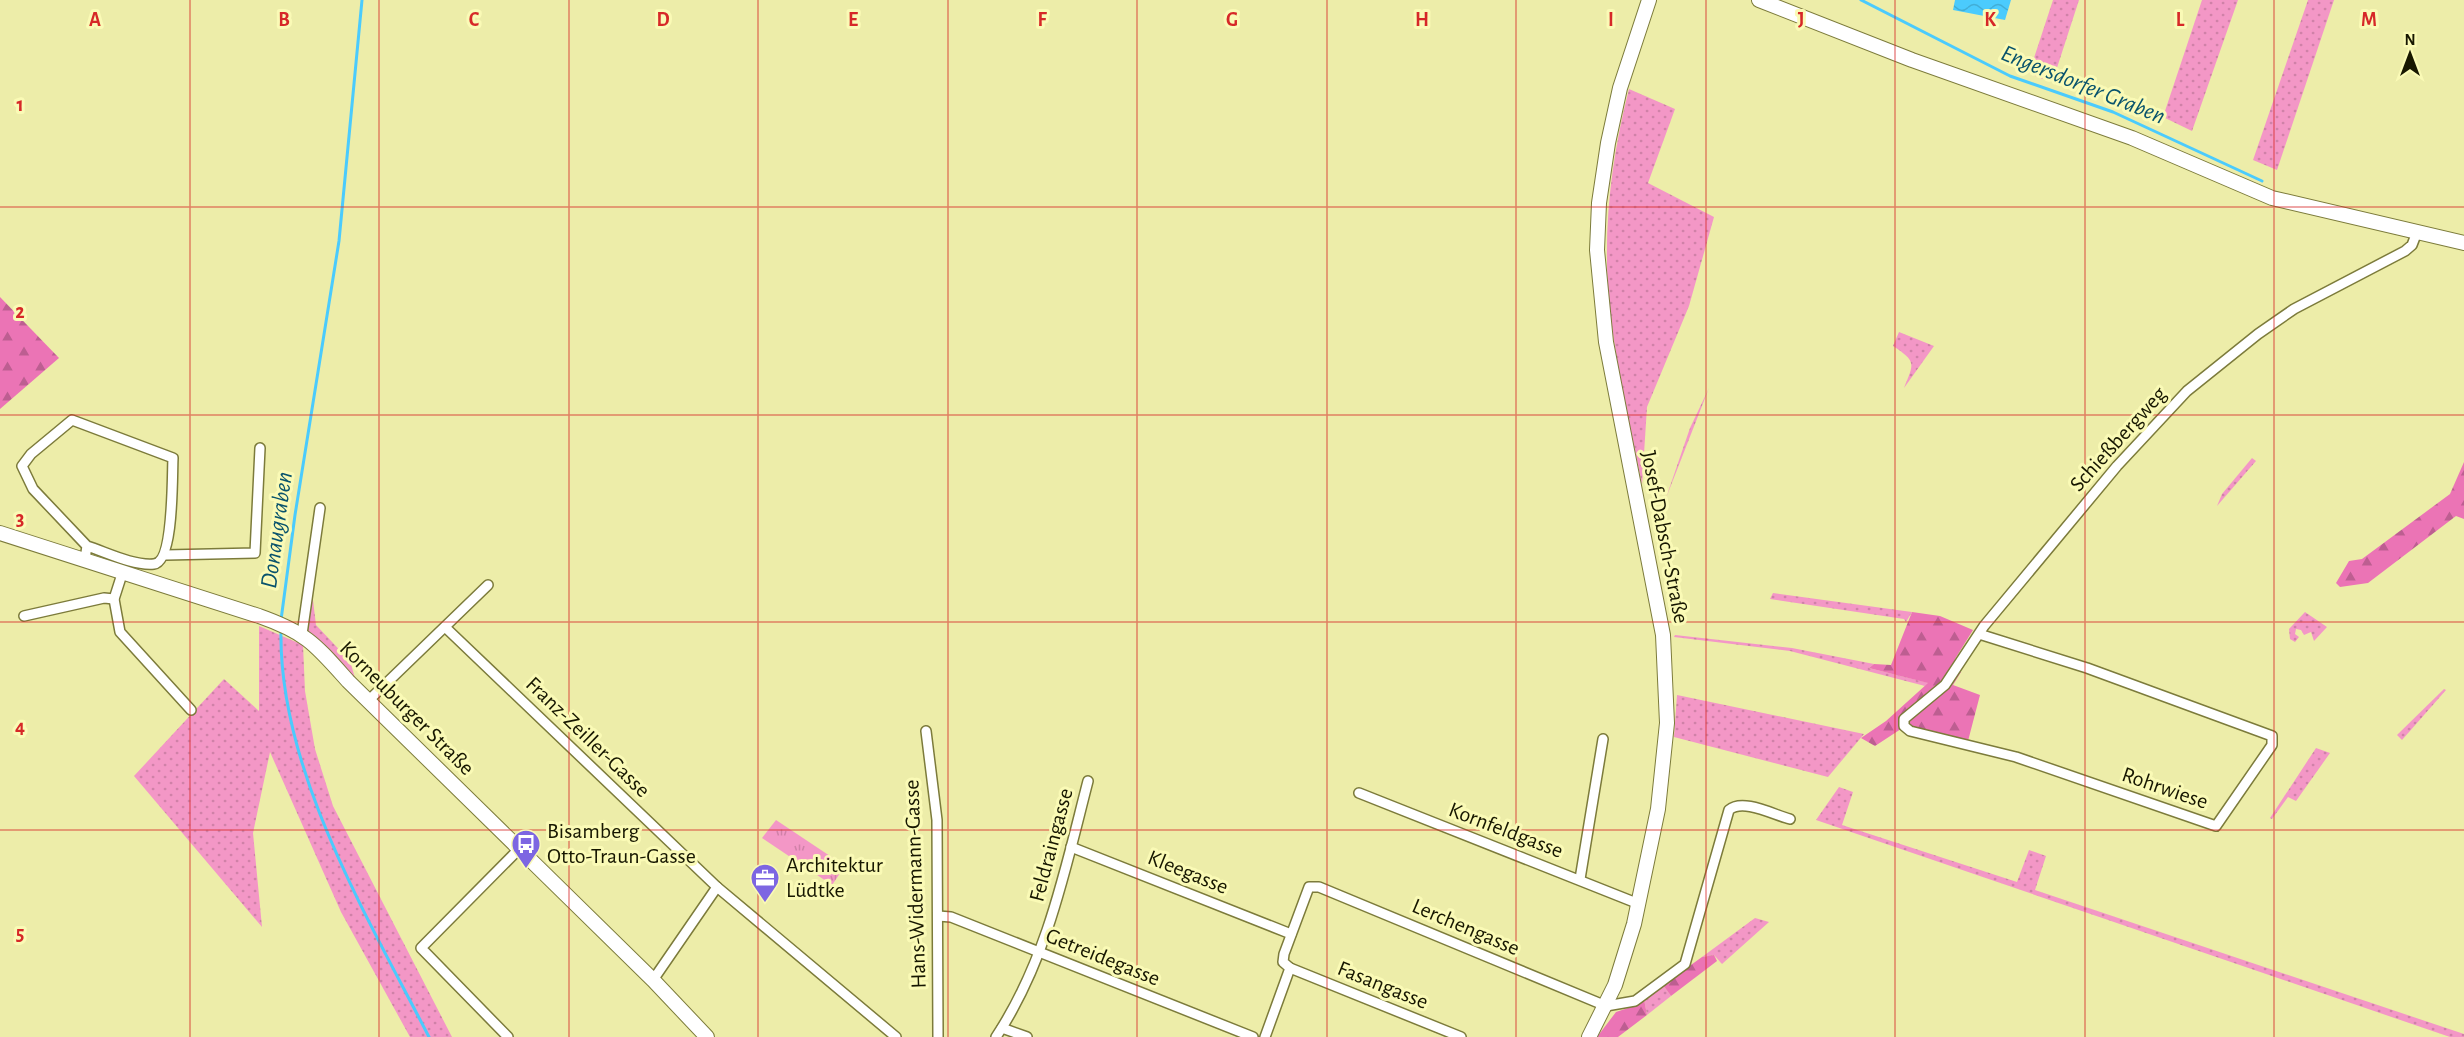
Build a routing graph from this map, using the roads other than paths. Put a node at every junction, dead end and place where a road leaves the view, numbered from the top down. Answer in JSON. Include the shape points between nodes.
{"nodes":[{"id":1,"x":1649,"y":0,"type":"edge"},
{"id":2,"x":1658,"y":0,"type":"edge"},
{"id":3,"x":1759,"y":0,"type":"edge"},
{"id":4,"x":1638,"y":40,"type":"junction"},
{"id":5,"x":2417,"y":232,"type":"junction"},
{"id":6,"x":2464,"y":243,"type":"edge"},
{"id":7,"x":260,"y":448,"type":"dead end"},
{"id":8,"x":320,"y":508,"type":"dead end"},
{"id":9,"x":0,"y":533,"type":"edge"},
{"id":10,"x":86,"y":553,"type":"junction"},
{"id":11,"x":166,"y":555,"type":"junction"},
{"id":12,"x":123,"y":571,"type":"junction"},
{"id":13,"x":488,"y":585,"type":"dead end"},
{"id":14,"x":114,"y":599,"type":"junction"},
{"id":15,"x":24,"y":616,"type":"dead end"},
{"id":16,"x":446,"y":628,"type":"junction"},
{"id":17,"x":299,"y":632,"type":"junction"},
{"id":18,"x":1979,"y":634,"type":"junction"},
{"id":19,"x":369,"y":700,"type":"junction"},
{"id":20,"x":191,"y":710,"type":"dead end"},
{"id":21,"x":1908,"y":730,"type":"joint"},
{"id":22,"x":926,"y":731,"type":"dead end"},
{"id":23,"x":1603,"y":739,"type":"dead end"},
{"id":24,"x":1088,"y":781,"type":"dead end"},
{"id":25,"x":1359,"y":793,"type":"dead end"},
{"id":26,"x":1790,"y":819,"type":"dead end"},
{"id":27,"x":1071,"y":847,"type":"junction"},
{"id":28,"x":519,"y":850,"type":"junction"},
{"id":29,"x":1580,"y":879,"type":"junction"},
{"id":30,"x":717,"y":887,"type":"junction"},
{"id":31,"x":1639,"y":904,"type":"junction"},
{"id":32,"x":938,"y":916,"type":"junction"},
{"id":33,"x":1291,"y":934,"type":"junction"},
{"id":34,"x":1040,"y":953,"type":"junction"},
{"id":35,"x":1290,"y":968,"type":"junction"},
{"id":36,"x":653,"y":980,"type":"junction"},
{"id":37,"x":1606,"y":1006,"type":"junction"},
{"id":38,"x":1002,"y":1028,"type":"junction"},
{"id":39,"x":508,"y":1037,"type":"edge"},
{"id":40,"x":708,"y":1037,"type":"edge"},
{"id":41,"x":896,"y":1037,"type":"edge"},
{"id":42,"x":938,"y":1037,"type":"edge"},
{"id":43,"x":996,"y":1037,"type":"edge"},
{"id":44,"x":1027,"y":1037,"type":"edge"},
{"id":45,"x":1253,"y":1037,"type":"edge"},
{"id":46,"x":1265,"y":1037,"type":"edge"},
{"id":47,"x":1461,"y":1037,"type":"edge"},
{"id":48,"x":1589,"y":1037,"type":"edge"}],
"edges":[{"from":1,"to":4,"type":"main road","name":"Josef-Dabsch-Straße"},
{"from":2,"to":4,"type":"main road","name":"Josef-Dabsch-Straße"},
{"from":3,"to":5,"type":"main road","via":[[1990,89],[2132,138],[2272,198]]},
{"from":4,"to":31,"type":"main road","name":"Josef-Dabsch-Straße","via":[[1620,88],[1608,143],[1597,250],[1606,342],[1667,672],[1662,784]]},
{"from":5,"to":6,"type":"main road"},
{"from":5,"to":18,"type":"street","name":"Schießbergweg","via":[[2409,249],[2294,309],[2187,391],[2117,466]]},
{"from":7,"to":11,"type":"street","via":[[255,553]]},
{"from":8,"to":17,"type":"street"},
{"from":9,"to":10,"type":"main road","name":"Korneuburger Straße"},
{"from":10,"to":11,"type":"street","via":[[154,564]]},
{"from":10,"to":11,"type":"street","via":[[33,489],[22,466],[72,420],[172,458]]},
{"from":10,"to":12,"type":"main road","name":"Korneuburger Straße"},
{"from":12,"to":14,"type":"street"},
{"from":12,"to":17,"type":"main road","name":"Korneuburger Straße"},
{"from":13,"to":16,"type":"street"},
{"from":14,"to":15,"type":"street"},
{"from":14,"to":20,"type":"street","via":[[120,632]]},
{"from":16,"to":19,"type":"street"},
{"from":16,"to":30,"type":"street","name":"Franz-Zeiller-Gasse"},
{"from":17,"to":19,"type":"main road","name":"Korneuburger Straße","via":[[314,642]]},
{"from":18,"to":21,"type":"street","name":"Schießbergweg","via":[[1945,685],[1904,719]]},
{"from":18,"to":21,"type":"street","name":"Rohrwiese","via":[[2087,668],[2269,734],[2272,746],[2216,826],[2016,757]]},
{"from":19,"to":28,"type":"main road","name":"Korneuburger Straße"},
{"from":22,"to":32,"type":"street","name":"Hans-Widermann-Gasse","via":[[937,820]]},
{"from":23,"to":29,"type":"street"},
{"from":24,"to":27,"type":"street","name":"Feldraingasse"},
{"from":25,"to":29,"type":"street","name":"Kornfeldgasse"},
{"from":26,"to":37,"type":"street","via":[[1745,806],[1729,810],[1685,964],[1635,1001]]},
{"from":27,"to":33,"type":"street","name":"Kleegasse"},
{"from":27,"to":34,"type":"street","name":"Feldraingasse"},
{"from":28,"to":36,"type":"main road","name":"Korneuburger Straße"},
{"from":28,"to":39,"type":"street","via":[[421,948]]},
{"from":29,"to":31,"type":"street","name":"Kornfeldgasse"},
{"from":30,"to":36,"type":"street"},
{"from":30,"to":41,"type":"street","name":"Franz-Zeiller-Gasse"},
{"from":31,"to":37,"type":"main road","name":"Josef-Dabsch-Straße"},
{"from":32,"to":34,"type":"street","name":"Getreidegasse","via":[[951,917]]},
{"from":32,"to":42,"type":"street","name":"Hans-Widermann-Gasse"},
{"from":33,"to":35,"type":"street","via":[[1283,959]]},
{"from":33,"to":37,"type":"street","name":"Lerchengasse","via":[[1312,886]]},
{"from":34,"to":38,"type":"street","name":"Feldraingasse","via":[[1025,990]]},
{"from":34,"to":45,"type":"street","name":"Getreidegasse"},
{"from":35,"to":46,"type":"street"},
{"from":35,"to":47,"type":"street","name":"Fasangasse"},
{"from":36,"to":40,"type":"main road","name":"Korneuburger Straße"},
{"from":37,"to":48,"type":"main road","name":"Josef-Dabsch-Straße"},
{"from":38,"to":43,"type":"street","name":"Feldraingasse"},
{"from":38,"to":44,"type":"street"}]}
